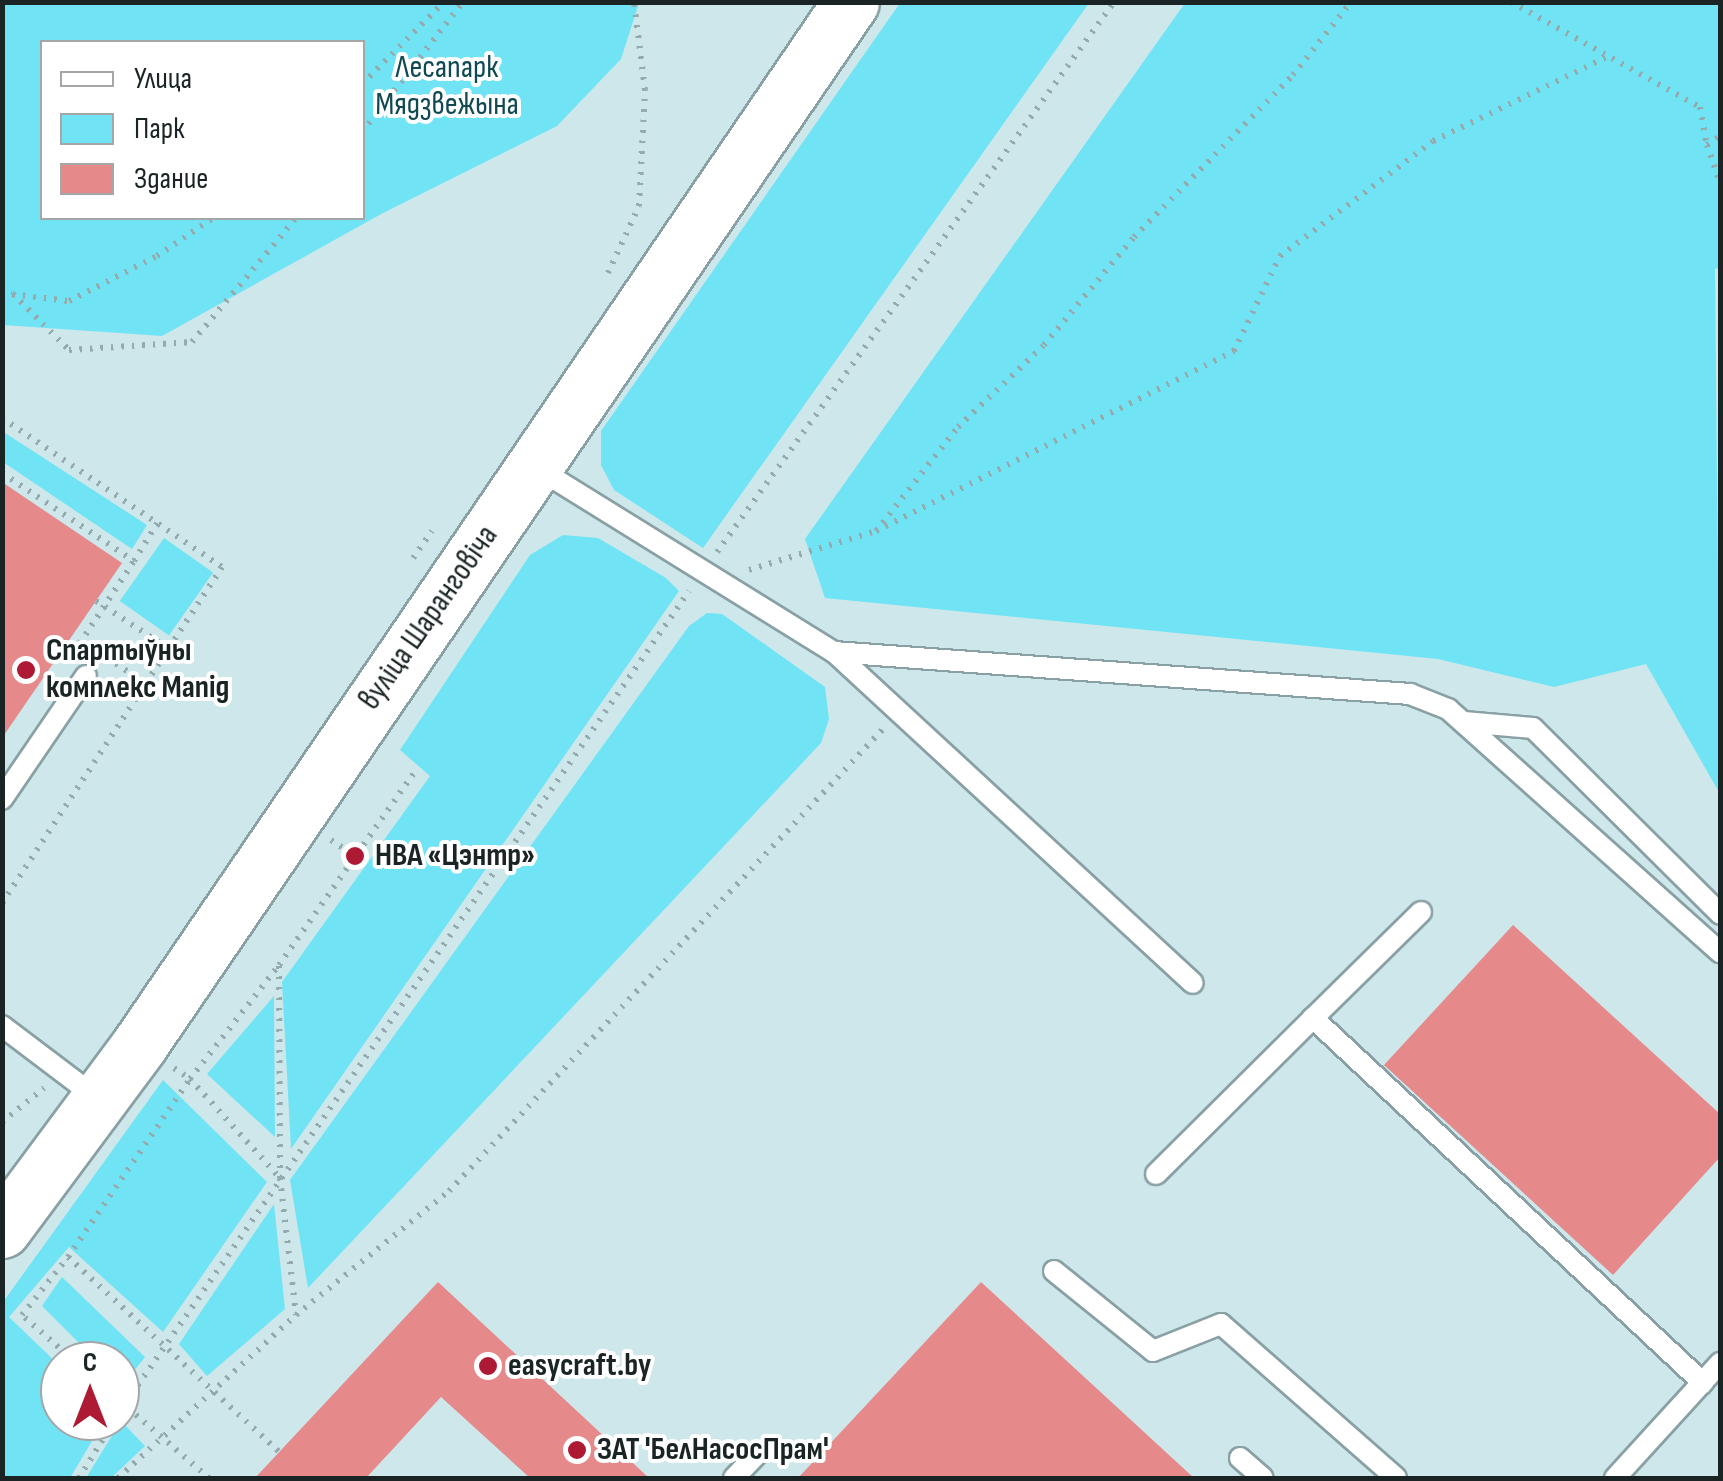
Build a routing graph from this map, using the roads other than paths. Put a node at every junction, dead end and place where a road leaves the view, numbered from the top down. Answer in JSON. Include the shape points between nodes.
{"nodes":[{"id":1,"x":850,"y":2,"type":"edge"},
{"id":2,"x":534,"y":466,"type":"junction"},
{"id":3,"x":834,"y":652,"type":"junction"},
{"id":4,"x":86,"y":676,"type":"dead end"},
{"id":5,"x":1464,"y":722,"type":"junction"},
{"id":6,"x":2,"y":799,"type":"edge"},
{"id":7,"x":1421,"y":912,"type":"dead end"},
{"id":8,"x":1720,"y":914,"type":"edge"},
{"id":9,"x":1720,"y":952,"type":"edge"},
{"id":10,"x":1193,"y":984,"type":"dead end"},
{"id":11,"x":1313,"y":1018,"type":"junction"},
{"id":12,"x":2,"y":1026,"type":"edge"},
{"id":13,"x":79,"y":1084,"type":"junction"},
{"id":14,"x":1156,"y":1174,"type":"dead end"},
{"id":15,"x":2,"y":1230,"type":"edge"},
{"id":16,"x":1054,"y":1270,"type":"dead end"},
{"id":17,"x":1720,"y":1363,"type":"edge"},
{"id":18,"x":1703,"y":1382,"type":"junction"},
{"id":19,"x":757,"y":1454,"type":"dead end"},
{"id":20,"x":1240,"y":1458,"type":"dead end"},
{"id":21,"x":734,"y":1478,"type":"edge"},
{"id":22,"x":1263,"y":1478,"type":"edge"},
{"id":23,"x":1396,"y":1478,"type":"edge"},
{"id":24,"x":1615,"y":1478,"type":"edge"}],
"edges":[{"from":1,"to":2,"type":"main road","name":"вуліца Шаранговіча"},
{"from":2,"to":3,"type":"lane"},
{"from":2,"to":13,"type":"main road","name":"вуліца Шаранговіча","via":[[140,1044]]},
{"from":3,"to":5,"type":"lane","via":[[1410,694]]},
{"from":3,"to":10,"type":"lane"},
{"from":4,"to":6,"type":"lane"},
{"from":5,"to":8,"type":"lane","via":[[1533,728]]},
{"from":5,"to":9,"type":"lane"},
{"from":7,"to":11,"type":"lane"},
{"from":11,"to":14,"type":"lane"},
{"from":11,"to":18,"type":"lane"},
{"from":12,"to":13,"type":"lane"},
{"from":13,"to":15,"type":"main road","name":"вуліца Шаранговіча"},
{"from":16,"to":23,"type":"lane","via":[[1153,1351],[1220,1324]]},
{"from":17,"to":18,"type":"lane"},
{"from":18,"to":24,"type":"lane"},
{"from":19,"to":21,"type":"lane"},
{"from":20,"to":22,"type":"lane"}]}
